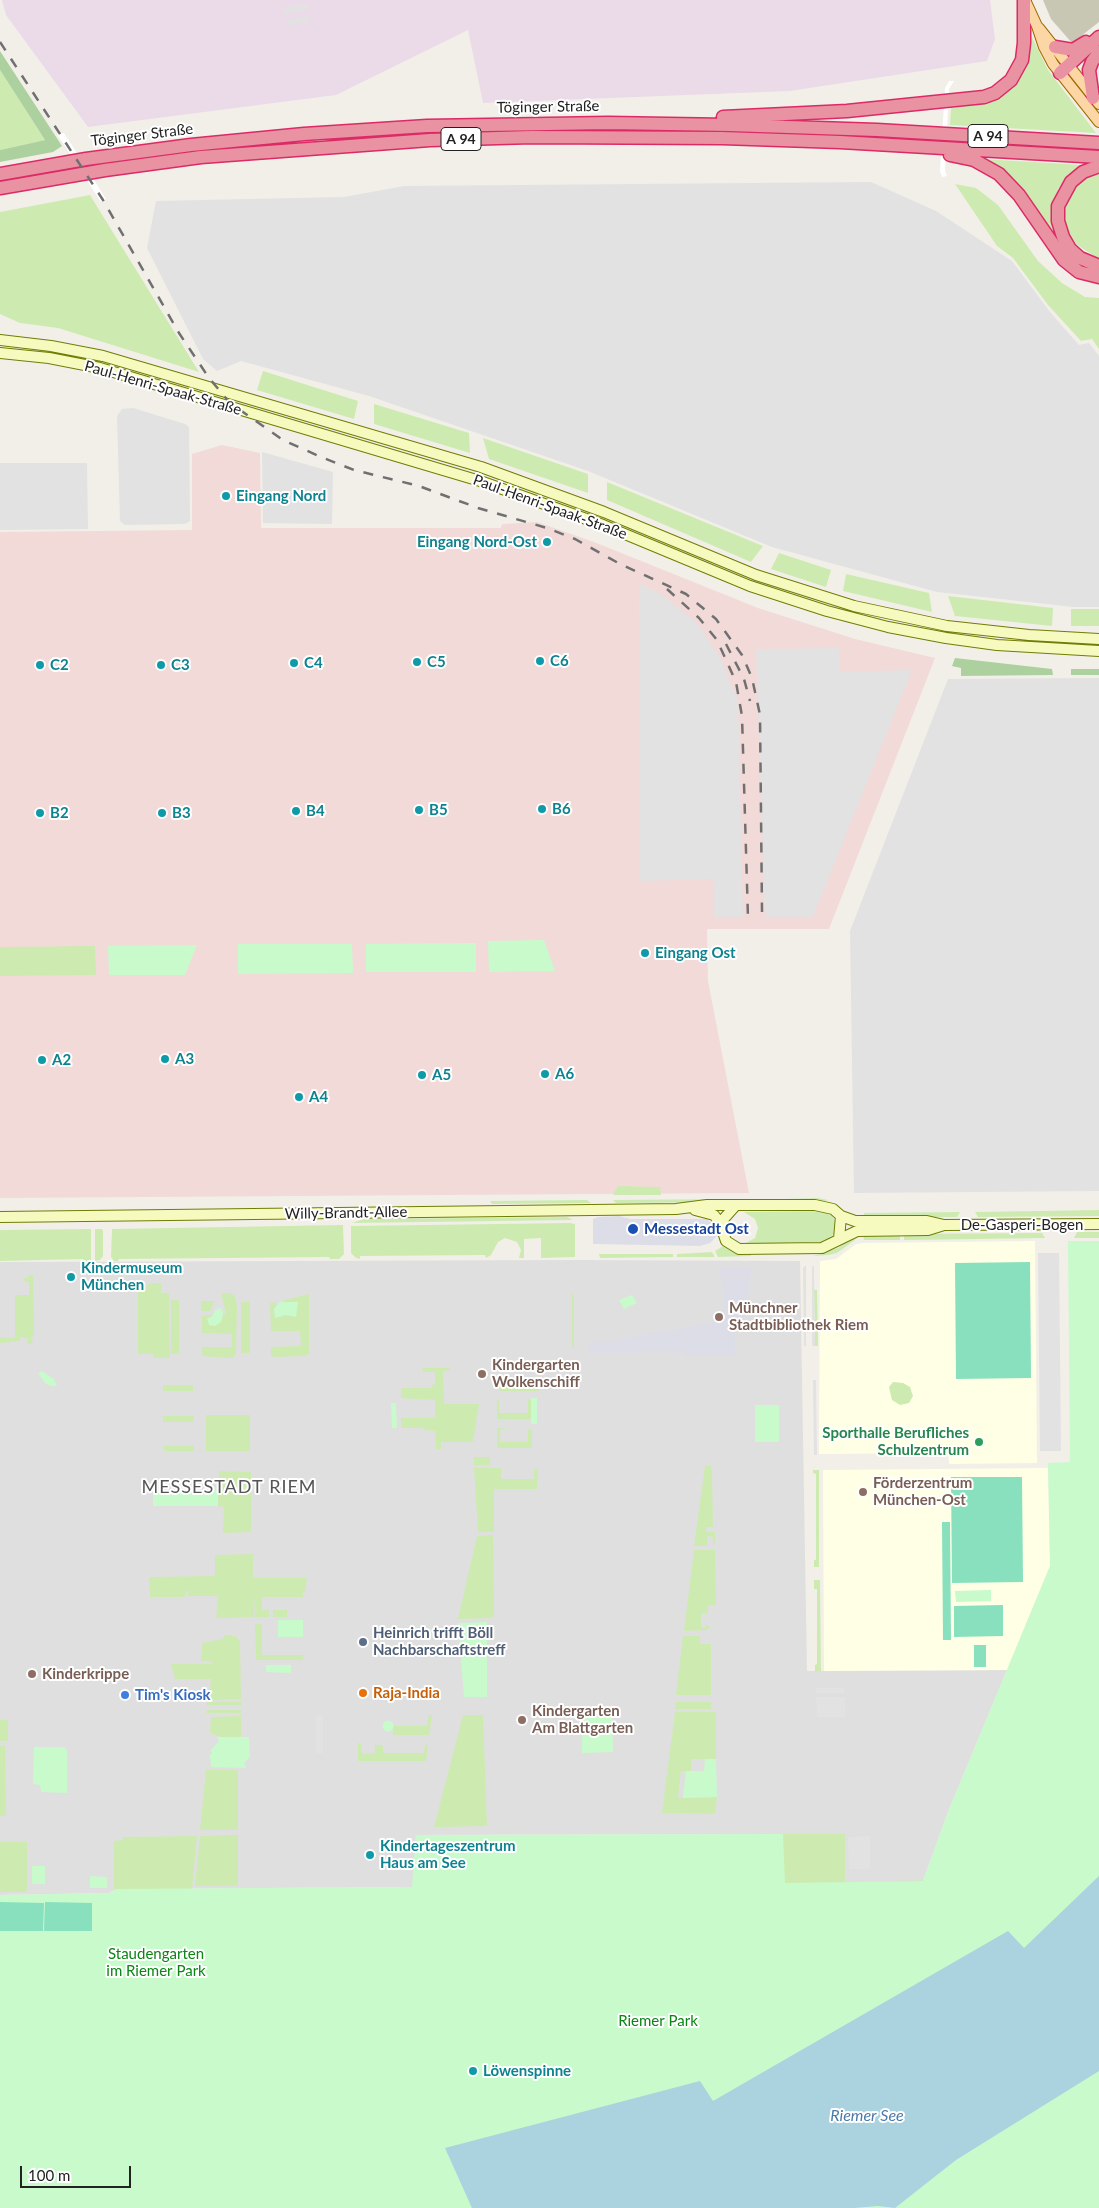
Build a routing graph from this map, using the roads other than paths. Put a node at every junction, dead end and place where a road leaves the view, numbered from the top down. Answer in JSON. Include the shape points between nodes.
{"nodes":[{"id":1,"x":1024,"y":0,"type":"edge"},
{"id":2,"x":1037,"y":26,"type":"junction"},
{"id":3,"x":1098,"y":37,"type":"edge"},
{"id":4,"x":1055,"y":47,"type":"junction"},
{"id":5,"x":1099,"y":52,"type":"edge"},
{"id":6,"x":1064,"y":69,"type":"junction"},
{"id":7,"x":1096,"y":101,"type":"edge"},
{"id":8,"x":1099,"y":122,"type":"edge"},
{"id":9,"x":674,"y":124,"type":"junction"},
{"id":10,"x":1099,"y":143,"type":"edge"},
{"id":11,"x":922,"y":146,"type":"junction"},
{"id":12,"x":1099,"y":157,"type":"edge"},
{"id":13,"x":1099,"y":166,"type":"edge"},
{"id":14,"x":0,"y":174,"type":"edge"},
{"id":15,"x":0,"y":188,"type":"edge"},
{"id":16,"x":1099,"y":266,"type":"edge"},
{"id":17,"x":1099,"y":277,"type":"edge"},
{"id":18,"x":0,"y":340,"type":"edge"},
{"id":19,"x":0,"y":353,"type":"edge"},
{"id":20,"x":1099,"y":639,"type":"edge"},
{"id":21,"x":1099,"y":651,"type":"edge"},
{"id":22,"x":736,"y":1206,"type":"junction"},
{"id":23,"x":692,"y":1209,"type":"junction"},
{"id":24,"x":841,"y":1216,"type":"junction"},
{"id":25,"x":0,"y":1217,"type":"edge"},
{"id":26,"x":720,"y":1223,"type":"junction"},
{"id":27,"x":1099,"y":1224,"type":"edge"},
{"id":28,"x":944,"y":1225,"type":"junction"},
{"id":29,"x":839,"y":1239,"type":"junction"}],
"edges":[{"from":1,"to":2,"type":"main road"},
{"from":1,"to":9,"type":"highway","via":[[1022,60],[1011,80],[984,97],[846,111],[698,118]]},
{"from":2,"to":4,"type":"main road"},
{"from":2,"to":6,"type":"main road","via":[[1044,47]]},
{"from":3,"to":4,"type":"highway","via":[[1073,50]]},
{"from":3,"to":6,"type":"highway"},
{"from":4,"to":6,"type":"main road"},
{"from":5,"to":7,"type":"highway","via":[[1090,70]]},
{"from":6,"to":7,"type":"main road"},
{"from":6,"to":8,"type":"main road","via":[[1088,110]]},
{"from":9,"to":10,"type":"highway","name":"Töginger Straße","number":"A 94","via":[[877,130]]},
{"from":9,"to":14,"type":"highway","name":"Töginger Straße","number":"A 94","via":[[427,126],[304,134],[146,150]]},
{"from":11,"to":12,"type":"highway","name":"Töginger Straße","number":"A 94"},
{"from":11,"to":15,"type":"highway","name":"Töginger Straße","number":"A 94","via":[[722,138],[430,140],[201,157]]},
{"from":11,"to":17,"type":"highway","via":[[934,153],[974,160],[999,174],[1019,195],[1064,260],[1079,272]]},
{"from":13,"to":16,"type":"highway","via":[[1083,172],[1071,182],[1058,206],[1058,221],[1062,237],[1070,249],[1080,258]]},
{"from":18,"to":20,"type":"main road","name":"Paul-Henri-Spaak-Straße","via":[[103,356],[481,468],[604,512],[756,575],[854,606],[972,629]]},
{"from":19,"to":21,"type":"main road","name":"Paul-Henri-Spaak-Straße","via":[[100,368],[480,481],[603,525],[750,586],[827,611],[946,638],[1014,647]]},
{"from":22,"to":23,"type":"main road","name":"Willy-Brandt-Allee"},
{"from":22,"to":24,"type":"main road","name":"Willy-Brandt-Allee","via":[[816,1205],[833,1209]]},
{"from":22,"to":26,"type":"main road"},
{"from":23,"to":25,"type":"main road","name":"Willy-Brandt-Allee"},
{"from":23,"to":26,"type":"main road","name":"Willy-Brandt-Allee","via":[[710,1213]]},
{"from":24,"to":28,"type":"main road","name":"De-Gasperi-Bogen","via":[[855,1222],[927,1221]]},
{"from":24,"to":29,"type":"main road"},
{"from":26,"to":29,"type":"main road","via":[[726,1241],[739,1249],[822,1248]]},
{"from":27,"to":28,"type":"main road","name":"De-Gasperi-Bogen"},
{"from":28,"to":29,"type":"main road","name":"De-Gasperi-Bogen","via":[[928,1230],[857,1231]]}]}
